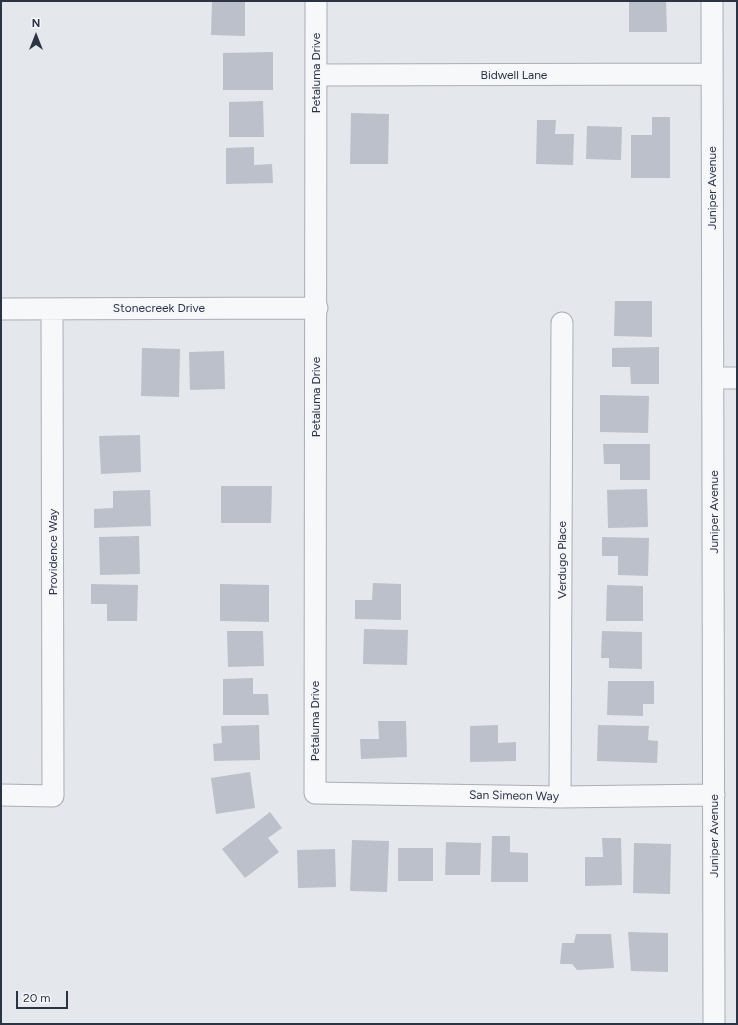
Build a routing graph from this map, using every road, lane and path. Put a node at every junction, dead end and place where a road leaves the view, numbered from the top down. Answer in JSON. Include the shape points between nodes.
{"nodes":[{"id":1,"x":316,"y":1,"type":"edge"},
{"id":2,"x":712,"y":1,"type":"edge"},
{"id":3,"x":712,"y":74,"type":"junction"},
{"id":4,"x":317,"y":75,"type":"junction"},
{"id":5,"x":317,"y":308,"type":"junction"},
{"id":6,"x":1,"y":309,"type":"edge"},
{"id":7,"x":52,"y":309,"type":"junction"},
{"id":8,"x":562,"y":323,"type":"dead end"},
{"id":9,"x":714,"y":378,"type":"junction"},
{"id":10,"x":737,"y":378,"type":"edge"},
{"id":11,"x":315,"y":793,"type":"joint"},
{"id":12,"x":1,"y":795,"type":"edge"},
{"id":13,"x":714,"y":795,"type":"junction"},
{"id":14,"x":560,"y":797,"type":"junction"},
{"id":15,"x":714,"y":1024,"type":"edge"}],
"edges":[{"from":1,"to":4,"type":"street","name":"Petaluma Drive"},
{"from":2,"to":3,"type":"street","name":"Juniper Avenue"},
{"from":3,"to":4,"type":"street","name":"Bidwell Lane"},
{"from":3,"to":9,"type":"street","name":"Juniper Avenue"},
{"from":4,"to":5,"type":"street","name":"Petaluma Drive"},
{"from":5,"to":7,"type":"street","name":"Stonecreek Drive"},
{"from":5,"to":11,"type":"street","name":"Petaluma Drive"},
{"from":6,"to":7,"type":"street","name":"Stonecreek Drive"},
{"from":7,"to":12,"type":"street","name":"Providence Way","via":[[53,796]]},
{"from":8,"to":14,"type":"street","name":"Verdugo Place"},
{"from":9,"to":10,"type":"street"},
{"from":9,"to":13,"type":"street","name":"Juniper Avenue"},
{"from":11,"to":14,"type":"street","name":"San Simeon Way"},
{"from":13,"to":14,"type":"street","name":"San Simeon Way"},
{"from":13,"to":15,"type":"street","name":"Juniper Avenue"}]}
